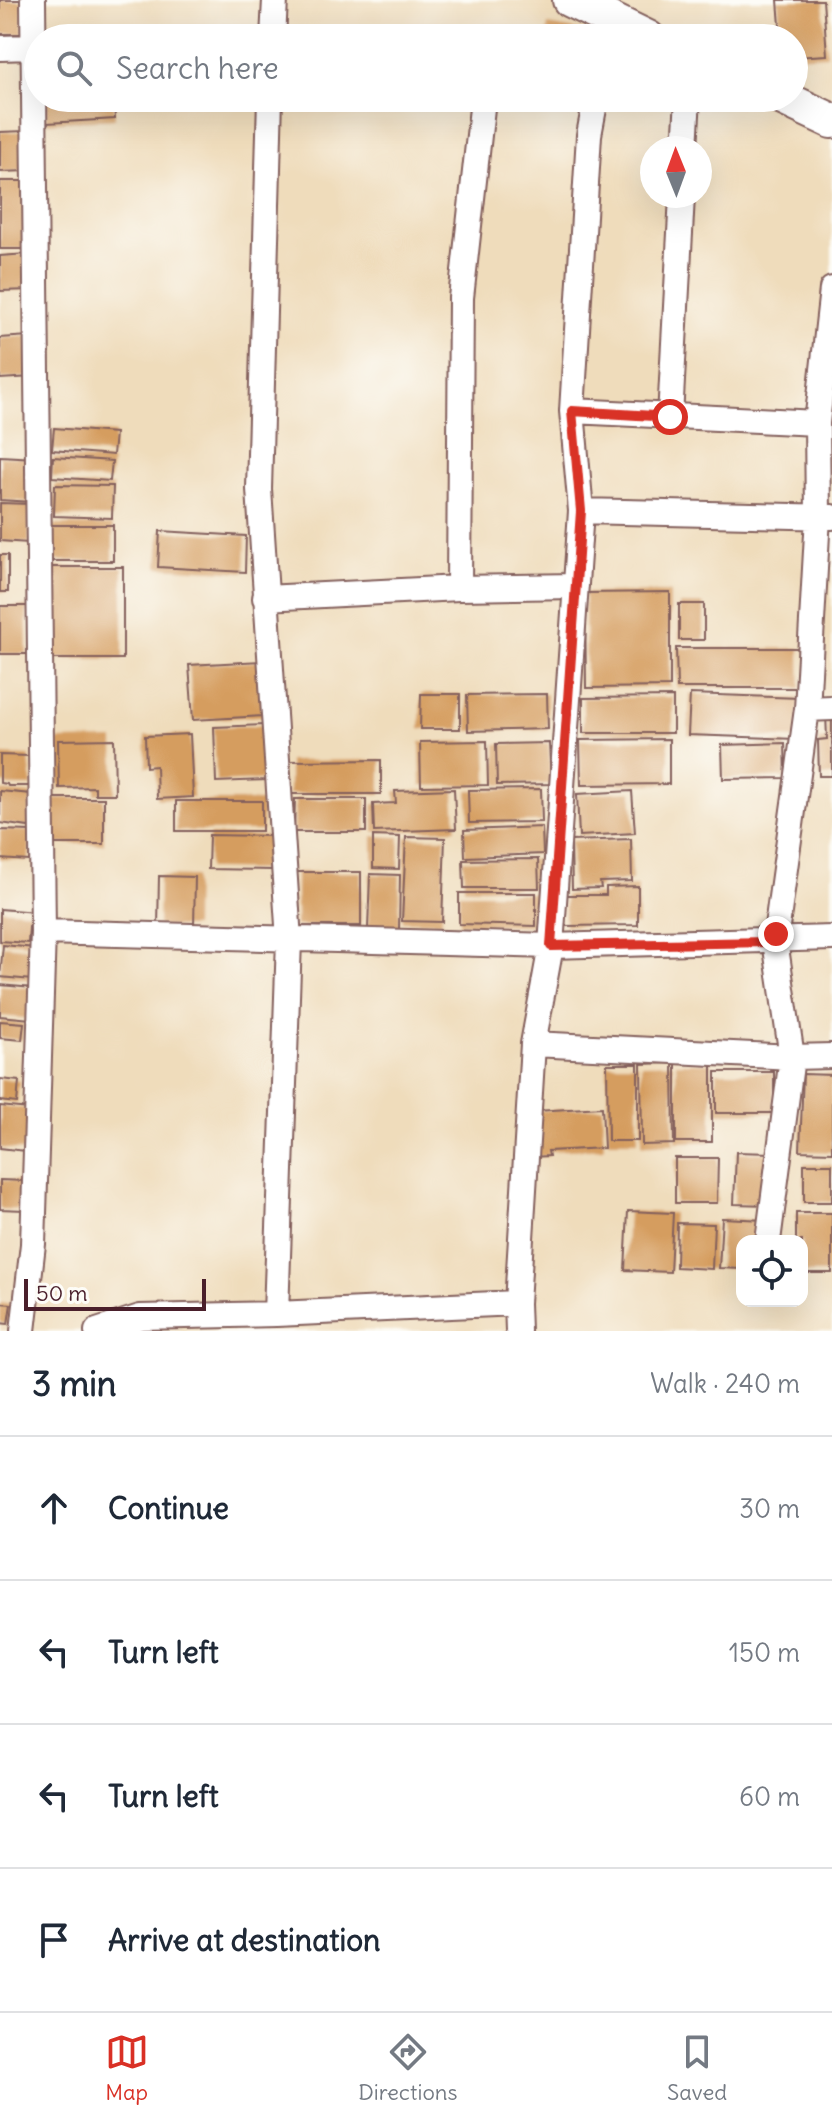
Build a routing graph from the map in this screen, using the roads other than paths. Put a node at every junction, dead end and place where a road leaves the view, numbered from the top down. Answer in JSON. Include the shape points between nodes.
{"nodes":[{"id":1,"x":33,"y":0,"type":"edge"},
{"id":2,"x":275,"y":0,"type":"edge"},
{"id":3,"x":570,"y":0,"type":"edge"},
{"id":4,"x":32,"y":24,"type":"edge"},
{"id":5,"x":274,"y":24,"type":"edge"},
{"id":6,"x":601,"y":24,"type":"edge"},
{"id":7,"x":24,"y":47,"type":"edge"},
{"id":8,"x":0,"y":48,"type":"edge"},
{"id":9,"x":808,"y":110,"type":"edge"},
{"id":10,"x":32,"y":112,"type":"edge"},
{"id":11,"x":270,"y":112,"type":"edge"},
{"id":12,"x":482,"y":112,"type":"edge"},
{"id":13,"x":593,"y":112,"type":"edge"},
{"id":14,"x":687,"y":112,"type":"edge"},
{"id":15,"x":832,"y":121,"type":"edge"},
{"id":16,"x":686,"y":136,"type":"edge"},
{"id":17,"x":681,"y":208,"type":"edge"},
{"id":18,"x":832,"y":289,"type":"edge"},
{"id":19,"x":572,"y":411,"type":"junction"},
{"id":20,"x":670,"y":417,"type":"junction"},
{"id":21,"x":817,"y":423,"type":"junction"},
{"id":22,"x":581,"y":511,"type":"junction"},
{"id":23,"x":825,"y":517,"type":"edge"},
{"id":24,"x":576,"y":586,"type":"junction"},
{"id":25,"x":459,"y":588,"type":"junction"},
{"id":26,"x":265,"y":598,"type":"junction"},
{"id":27,"x":832,"y":708,"type":"edge"},
{"id":28,"x":807,"y":709,"type":"junction"},
{"id":29,"x":43,"y":932,"type":"junction"},
{"id":30,"x":832,"y":938,"type":"edge"},
{"id":31,"x":289,"y":940,"type":"junction"},
{"id":32,"x":775,"y":941,"type":"junction"},
{"id":33,"x":551,"y":946,"type":"junction"},
{"id":34,"x":533,"y":1044,"type":"junction"},
{"id":35,"x":832,"y":1056,"type":"edge"},
{"id":36,"x":792,"y":1057,"type":"junction"},
{"id":37,"x":769,"y":1235,"type":"edge"},
{"id":38,"x":517,"y":1303,"type":"junction"},
{"id":39,"x":276,"y":1314,"type":"junction"},
{"id":40,"x":23,"y":1331,"type":"edge"},
{"id":41,"x":97,"y":1331,"type":"edge"},
{"id":42,"x":518,"y":1331,"type":"edge"}],
"edges":[{"from":1,"to":4,"type":"street"},
{"from":2,"to":5,"type":"street"},
{"from":3,"to":6,"type":"main road"},
{"from":7,"to":8,"type":"street"},
{"from":9,"to":15,"type":"main road"},
{"from":10,"to":29,"type":"street"},
{"from":11,"to":26,"type":"street","via":[[259,489]]},
{"from":12,"to":25,"type":"street","via":[[461,298]]},
{"from":13,"to":19,"type":"street"},
{"from":14,"to":16,"type":"street"},
{"from":17,"to":20,"type":"street"},
{"from":18,"to":21,"type":"street"},
{"from":19,"to":20,"type":"street"},
{"from":19,"to":22,"type":"street"},
{"from":20,"to":21,"type":"street"},
{"from":21,"to":23,"type":"street"},
{"from":22,"to":23,"type":"street"},
{"from":22,"to":24,"type":"street"},
{"from":23,"to":28,"type":"street"},
{"from":24,"to":25,"type":"street"},
{"from":24,"to":33,"type":"street"},
{"from":25,"to":26,"type":"street"},
{"from":26,"to":31,"type":"street"},
{"from":27,"to":28,"type":"street"},
{"from":28,"to":32,"type":"street"},
{"from":29,"to":31,"type":"street"},
{"from":29,"to":40,"type":"street","via":[[33,1244]]},
{"from":30,"to":32,"type":"street"},
{"from":31,"to":33,"type":"street"},
{"from":31,"to":39,"type":"street"},
{"from":32,"to":33,"type":"street"},
{"from":32,"to":36,"type":"street"},
{"from":33,"to":34,"type":"street"},
{"from":34,"to":36,"type":"street"},
{"from":34,"to":38,"type":"street"},
{"from":35,"to":36,"type":"street"},
{"from":36,"to":37,"type":"street"},
{"from":38,"to":39,"type":"street"},
{"from":38,"to":42,"type":"street"},
{"from":39,"to":41,"type":"street","via":[[140,1317]]}]}
